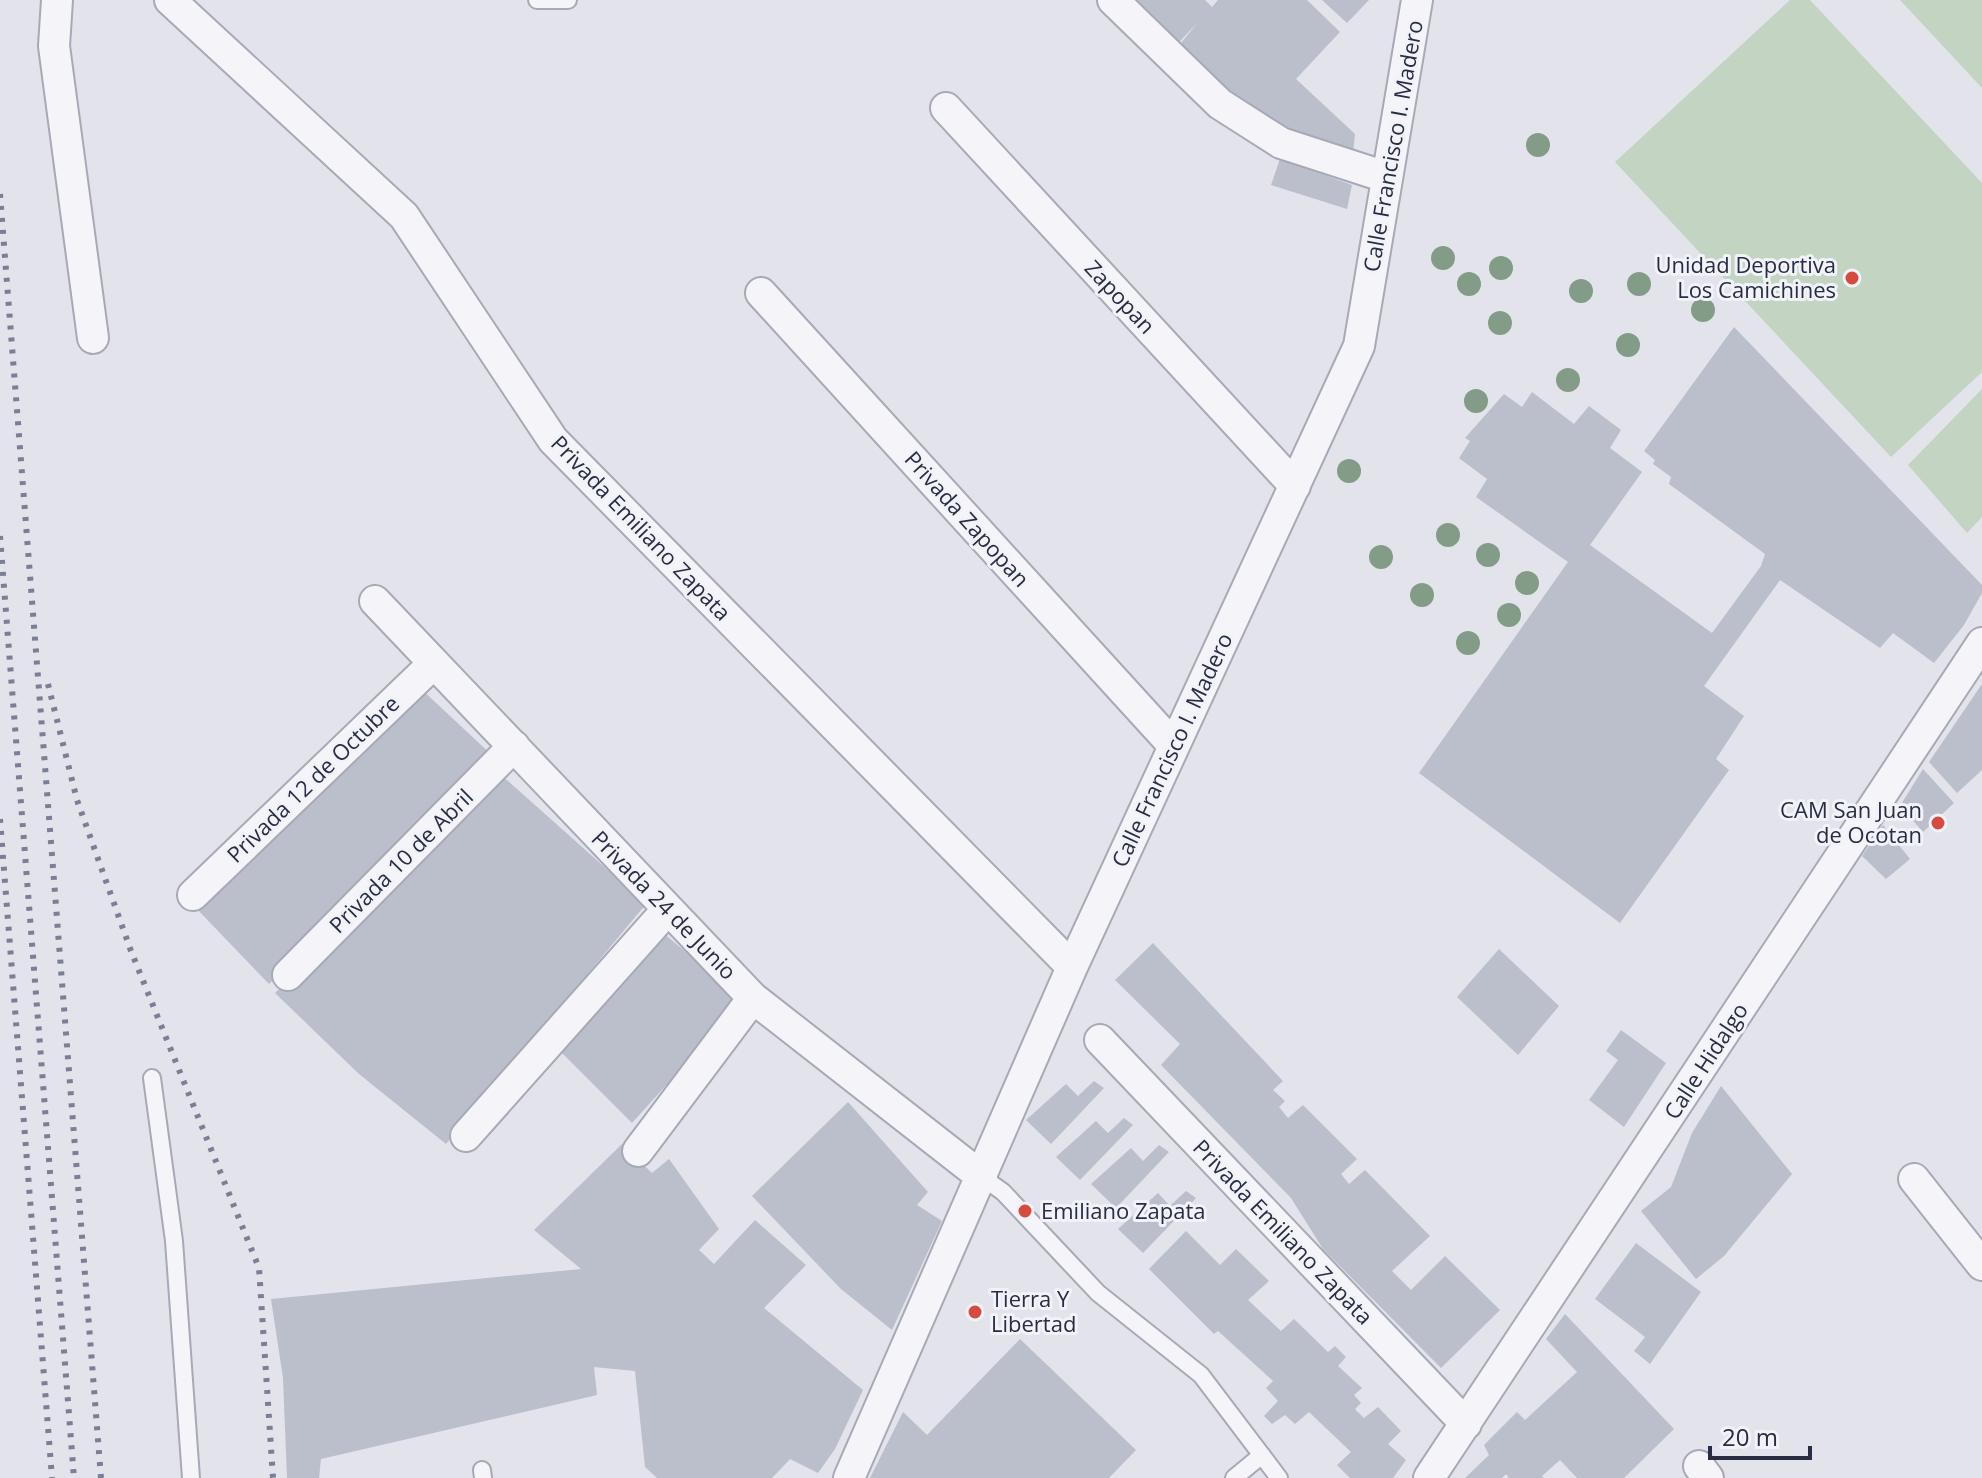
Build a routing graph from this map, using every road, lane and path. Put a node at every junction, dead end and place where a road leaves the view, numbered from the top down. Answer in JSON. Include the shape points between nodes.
{"nodes":[{"id":1,"x":57,"y":0,"type":"edge"},
{"id":2,"x":170,"y":0,"type":"edge"},
{"id":3,"x":537,"y":0,"type":"edge"},
{"id":4,"x":568,"y":0,"type":"edge"},
{"id":5,"x":1113,"y":0,"type":"edge"},
{"id":6,"x":1417,"y":0,"type":"edge"},
{"id":7,"x":946,"y":108,"type":"dead end"},
{"id":8,"x":1386,"y":177,"type":"junction"},
{"id":9,"x":761,"y":293,"type":"dead end"},
{"id":10,"x":93,"y":338,"type":"dead end"},
{"id":11,"x":1295,"y":486,"type":"junction"},
{"id":12,"x":375,"y":601,"type":"dead end"},
{"id":13,"x":1982,"y":643,"type":"edge"},
{"id":14,"x":434,"y":663,"type":"junction"},
{"id":15,"x":1173,"y":745,"type":"junction"},
{"id":16,"x":514,"y":746,"type":"junction"},
{"id":17,"x":193,"y":895,"type":"dead end"},
{"id":18,"x":668,"y":909,"type":"junction"},
{"id":19,"x":1072,"y":967,"type":"junction"},
{"id":20,"x":288,"y":975,"type":"dead end"},
{"id":21,"x":753,"y":998,"type":"junction"},
{"id":22,"x":1100,"y":1040,"type":"dead end"},
{"id":23,"x":152,"y":1078,"type":"dead end"},
{"id":24,"x":466,"y":1136,"type":"dead end"},
{"id":25,"x":638,"y":1151,"type":"dead end"},
{"id":26,"x":982,"y":1177,"type":"junction"},
{"id":27,"x":1914,"y":1179,"type":"dead end"},
{"id":28,"x":1982,"y":1265,"type":"edge"},
{"id":29,"x":1466,"y":1424,"type":"junction"},
{"id":30,"x":1262,"y":1455,"type":"junction"},
{"id":31,"x":191,"y":1478,"type":"edge"},
{"id":32,"x":849,"y":1478,"type":"edge"},
{"id":33,"x":1234,"y":1478,"type":"edge"},
{"id":34,"x":1279,"y":1478,"type":"edge"},
{"id":35,"x":1429,"y":1478,"type":"edge"}],
"edges":[{"from":1,"to":10,"type":"street","via":[[54,46]]},
{"from":2,"to":19,"type":"street","name":"Privada Emiliano Zapata","via":[[404,216],[553,440]]},
{"from":3,"to":4,"type":"lane"},
{"from":5,"to":8,"type":"street","via":[[1232,112],[1281,143]]},
{"from":6,"to":8,"type":"street","name":"Calle Francisco I. Madero"},
{"from":7,"to":11,"type":"street","name":"Zapopan"},
{"from":8,"to":11,"type":"street","name":"Calle Francisco I. Madero","via":[[1359,346]]},
{"from":9,"to":15,"type":"street","name":"Privada Zapopan"},
{"from":11,"to":15,"type":"street","name":"Calle Francisco I. Madero"},
{"from":12,"to":14,"type":"street","name":"Privada 24 de Junio"},
{"from":13,"to":29,"type":"street","name":"Calle Hidalgo"},
{"from":14,"to":16,"type":"street","name":"Privada 24 de Junio"},
{"from":14,"to":17,"type":"street","name":"Privada 12 de Octubre"},
{"from":15,"to":19,"type":"street","name":"Calle Francisco I. Madero"},
{"from":16,"to":18,"type":"street","name":"Privada 24 de Junio"},
{"from":16,"to":20,"type":"street","name":"Privada 10 de Abril"},
{"from":18,"to":21,"type":"street","name":"Privada 24 de Junio"},
{"from":18,"to":24,"type":"street"},
{"from":19,"to":26,"type":"street","name":"Calle Francisco I. Madero"},
{"from":21,"to":25,"type":"street"},
{"from":21,"to":26,"type":"street","name":"Privada 24 de Junio"},
{"from":22,"to":29,"type":"street","name":"Privada Emiliano Zapata"},
{"from":23,"to":31,"type":"lane","via":[[174,1241]]},
{"from":26,"to":30,"type":"lane","via":[[1003,1192],[1098,1293],[1201,1375]]},
{"from":26,"to":32,"type":"street","name":"Calle Francisco I. Madero"},
{"from":27,"to":28,"type":"street"},
{"from":29,"to":35,"type":"street","name":"Calle Hidalgo"},
{"from":30,"to":33,"type":"lane"},
{"from":30,"to":34,"type":"lane"}]}
